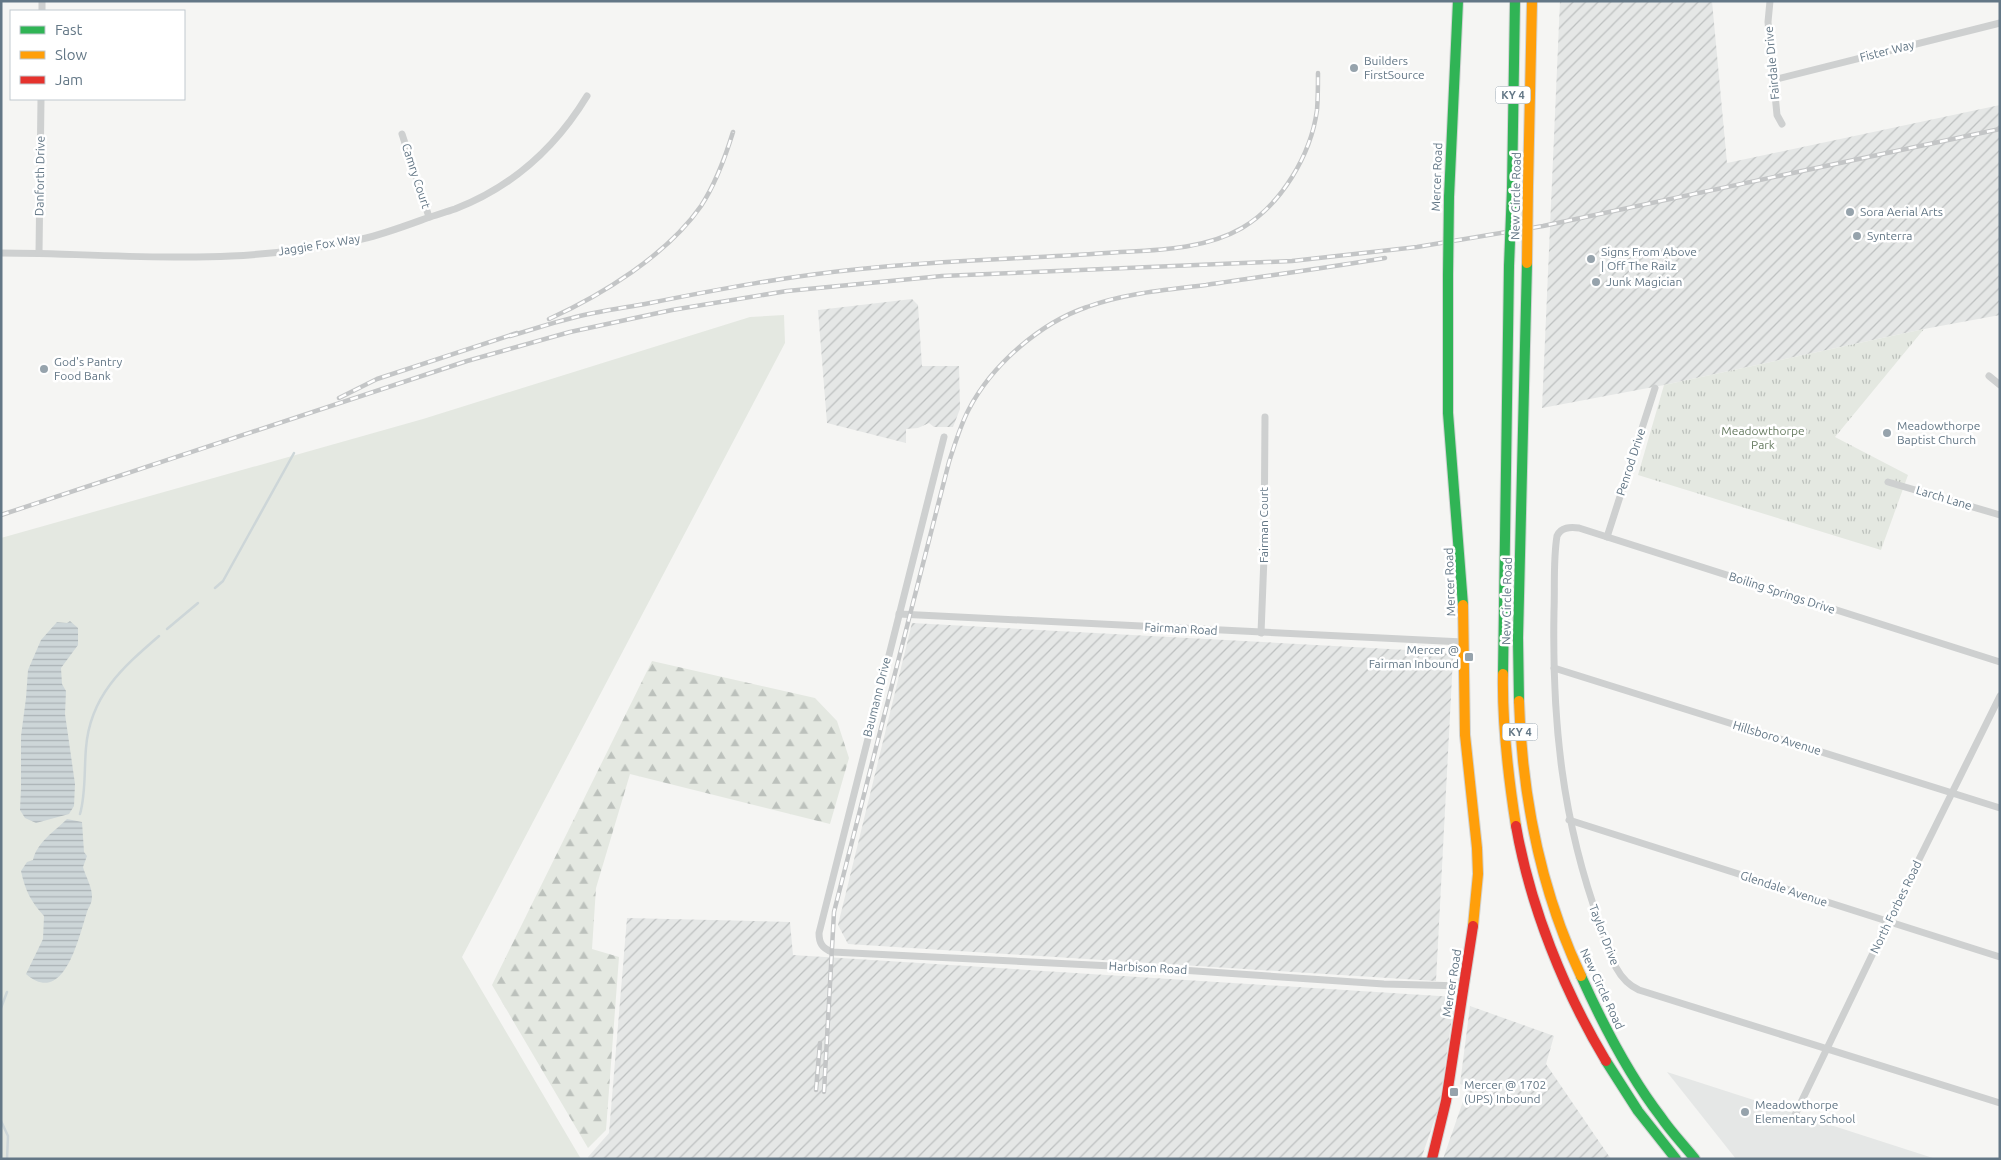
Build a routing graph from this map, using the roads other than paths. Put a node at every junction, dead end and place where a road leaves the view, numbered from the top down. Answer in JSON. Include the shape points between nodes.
{"nodes":[{"id":1,"x":1458,"y":1,"type":"edge"},
{"id":2,"x":1515,"y":1,"type":"edge"},
{"id":3,"x":1532,"y":1,"type":"edge"},
{"id":4,"x":1770,"y":1,"type":"edge"},
{"id":5,"x":2000,"y":23,"type":"edge"},
{"id":6,"x":1773,"y":80,"type":"junction"},
{"id":7,"x":587,"y":96,"type":"dead end"},
{"id":8,"x":41,"y":100,"type":"edge"},
{"id":9,"x":1782,"y":124,"type":"dead end"},
{"id":10,"x":402,"y":134,"type":"dead end"},
{"id":11,"x":429,"y":217,"type":"junction"},
{"id":12,"x":1,"y":253,"type":"edge"},
{"id":13,"x":39,"y":253,"type":"junction"},
{"id":14,"x":1989,"y":376,"type":"dead end"},
{"id":15,"x":2000,"y":385,"type":"edge"},
{"id":16,"x":1654,"y":388,"type":"dead end"},
{"id":17,"x":1265,"y":417,"type":"dead end"},
{"id":18,"x":944,"y":437,"type":"dead end"},
{"id":19,"x":1888,"y":482,"type":"dead end"},
{"id":20,"x":2000,"y":515,"type":"edge"},
{"id":21,"x":1563,"y":529,"type":"joint"},
{"id":22,"x":1607,"y":537,"type":"junction"},
{"id":23,"x":899,"y":614,"type":"junction"},
{"id":24,"x":1261,"y":633,"type":"junction"},
{"id":25,"x":1462,"y":642,"type":"junction"},
{"id":26,"x":2000,"y":662,"type":"edge"},
{"id":27,"x":1554,"y":668,"type":"junction"},
{"id":28,"x":2000,"y":696,"type":"edge"},
{"id":29,"x":1952,"y":793,"type":"junction"},
{"id":30,"x":2000,"y":808,"type":"edge"},
{"id":31,"x":1570,"y":820,"type":"junction"},
{"id":32,"x":1888,"y":922,"type":"junction"},
{"id":33,"x":832,"y":952,"type":"joint"},
{"id":34,"x":2000,"y":957,"type":"edge"},
{"id":35,"x":1464,"y":986,"type":"junction"},
{"id":36,"x":1828,"y":1049,"type":"junction"},
{"id":37,"x":2000,"y":1103,"type":"edge"},
{"id":38,"x":1794,"y":1119,"type":"dead end"},
{"id":39,"x":1432,"y":1159,"type":"edge"},
{"id":40,"x":1676,"y":1159,"type":"edge"},
{"id":41,"x":1695,"y":1159,"type":"edge"}],
"edges":[{"from":1,"to":25,"type":"main road","name":"Mercer Road","bridge":true,"via":[[1449,197],[1447,385],[1462,552]]},
{"from":2,"to":40,"type":"main road","name":"New Circle Road","number":"KY 4","bridge":true,"via":[[1502,710],[1510,800],[1532,895],[1573,1001],[1622,1089]]},
{"from":3,"to":41,"type":"main road","name":"New Circle Road","number":"KY 4","bridge":true,"via":[[1518,657],[1521,747],[1541,862],[1578,973],[1638,1083]]},
{"from":4,"to":6,"type":"street","name":"Fairdale Drive","via":[[1768,22]]},
{"from":5,"to":6,"type":"street","name":"Fister Way"},
{"from":6,"to":9,"type":"street","name":"Fairdale Drive","via":[[1776,115]]},
{"from":7,"to":11,"type":"street","name":"Jaggie Fox Way","via":[[554,142],[526,169],[476,200]]},
{"from":8,"to":13,"type":"street","name":"Danforth Drive"},
{"from":10,"to":11,"type":"street","name":"Camry Court"},
{"from":11,"to":13,"type":"street","name":"Jaggie Fox Way","via":[[363,239],[258,254],[204,257]]},
{"from":12,"to":13,"type":"street","name":"Jaggie Fox Way"},
{"from":14,"to":15,"type":"street"},
{"from":16,"to":22,"type":"street","name":"Penrod Drive"},
{"from":17,"to":24,"type":"street","name":"Fairman Court"},
{"from":18,"to":23,"type":"street","name":"Baumann Drive"},
{"from":19,"to":20,"type":"street","name":"Larch Lane"},
{"from":21,"to":22,"type":"street","name":"Boiling Springs Drive","via":[[1579,528]]},
{"from":21,"to":27,"type":"street","name":"Taylor Drive","via":[[1558,533],[1556,542]]},
{"from":22,"to":26,"type":"street","name":"Boiling Springs Drive"},
{"from":23,"to":24,"type":"street","name":"Fairman Road"},
{"from":23,"to":33,"type":"street","name":"Baumann Drive","via":[[819,932],[820,943]]},
{"from":24,"to":25,"type":"street","name":"Fairman Road"},
{"from":25,"to":35,"type":"main road","name":"Mercer Road","via":[[1464,734],[1478,874]]},
{"from":27,"to":29,"type":"street","name":"Hillsboro Avenue"},
{"from":27,"to":31,"type":"street","name":"Taylor Drive","via":[[1560,762]]},
{"from":28,"to":29,"type":"street","name":"North Forbes Road"},
{"from":29,"to":30,"type":"street","name":"Hillsboro Avenue"},
{"from":29,"to":32,"type":"street","name":"North Forbes Road"},
{"from":31,"to":32,"type":"street","name":"Glendale Avenue"},
{"from":31,"to":36,"type":"street","name":"Taylor Drive","via":[[1586,887],[1617,969],[1631,987]]},
{"from":32,"to":34,"type":"street","name":"Glendale Avenue"},
{"from":32,"to":36,"type":"street","name":"North Forbes Road"},
{"from":33,"to":35,"type":"street","name":"Harbison Road"},
{"from":35,"to":39,"type":"main road","name":"Mercer Road","via":[[1446,1101]]},
{"from":36,"to":37,"type":"street","name":"Taylor Drive"},
{"from":36,"to":38,"type":"street","name":"North Forbes Road"}]}
